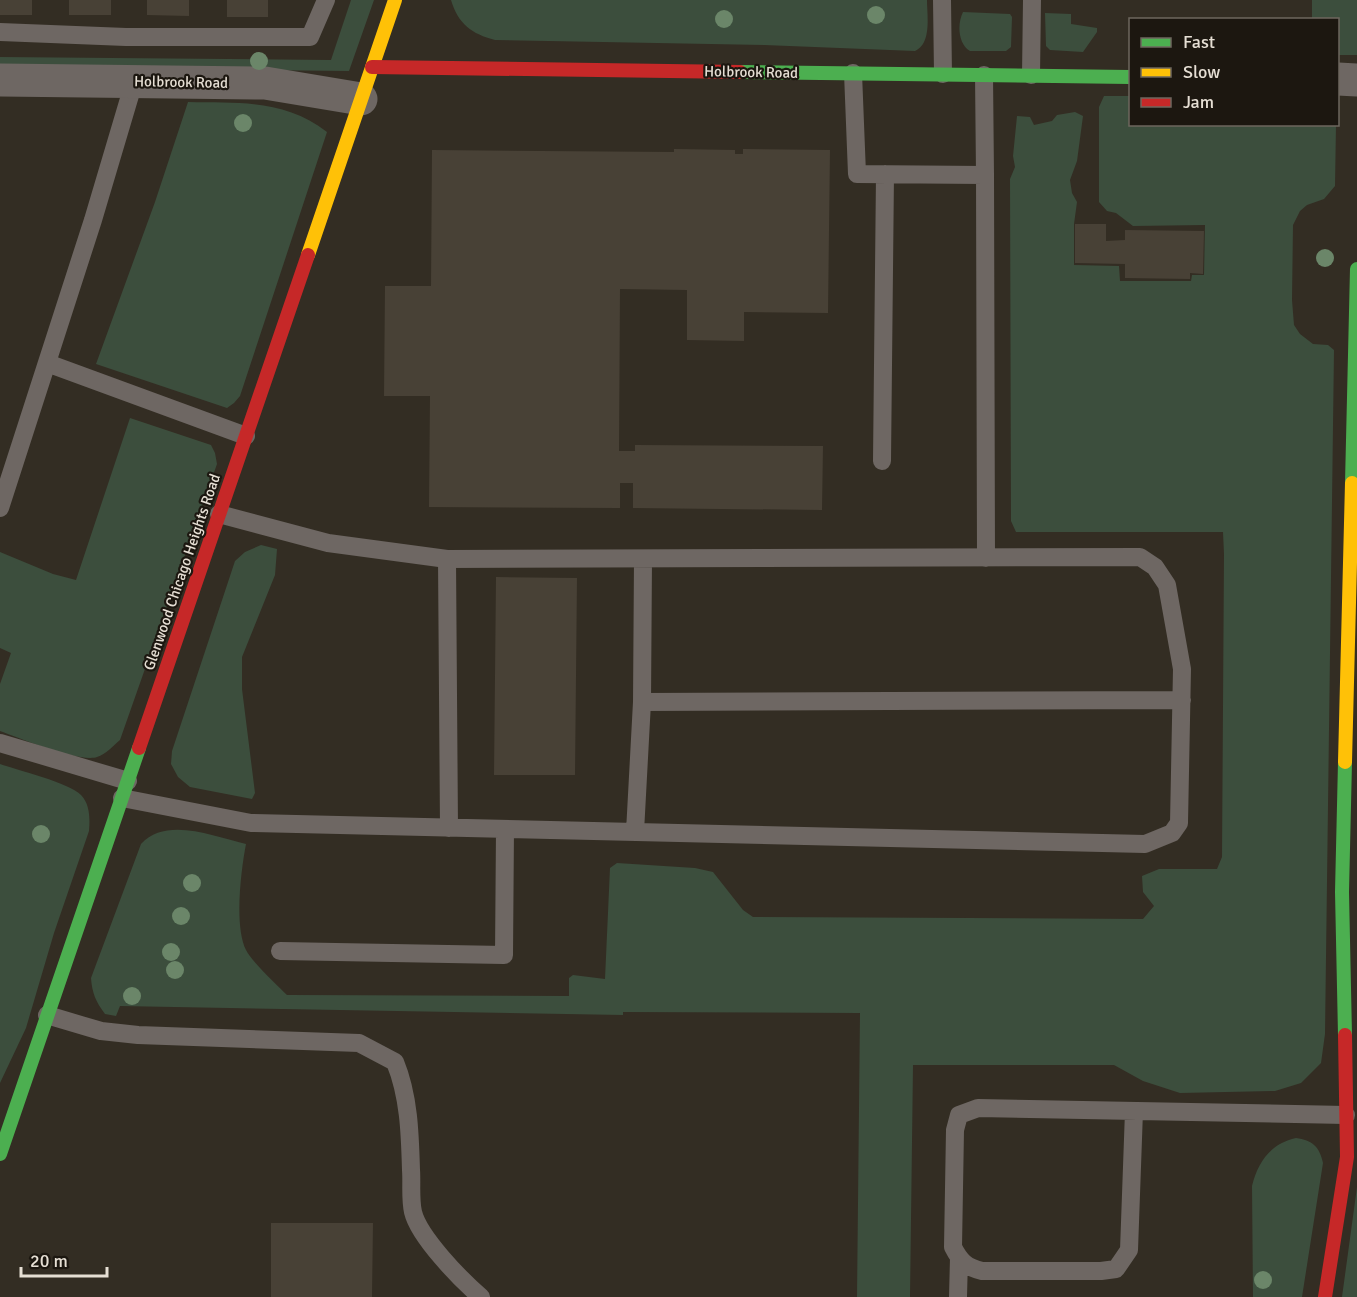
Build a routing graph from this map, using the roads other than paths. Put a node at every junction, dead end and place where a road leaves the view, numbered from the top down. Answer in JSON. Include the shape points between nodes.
{"nodes":[{"id":1,"x":326,"y":0,"type":"edge"},
{"id":2,"x":395,"y":0,"type":"edge"},
{"id":3,"x":942,"y":0,"type":"edge"},
{"id":4,"x":1032,"y":0,"type":"edge"},
{"id":5,"x":0,"y":32,"type":"edge"},
{"id":6,"x":372,"y":67,"type":"junction"},
{"id":7,"x":853,"y":73,"type":"junction"},
{"id":8,"x":943,"y":74,"type":"junction"},
{"id":9,"x":984,"y":75,"type":"junction"},
{"id":10,"x":1031,"y":75,"type":"junction"},
{"id":11,"x":1129,"y":77,"type":"edge"},
{"id":12,"x":0,"y":80,"type":"edge"},
{"id":13,"x":1339,"y":80,"type":"edge"},
{"id":14,"x":1357,"y":80,"type":"edge"},
{"id":15,"x":134,"y":82,"type":"junction"},
{"id":16,"x":361,"y":99,"type":"junction"},
{"id":17,"x":885,"y":174,"type":"junction"},
{"id":18,"x":985,"y":175,"type":"junction"},
{"id":19,"x":1357,"y":268,"type":"edge"},
{"id":20,"x":47,"y":363,"type":"junction"},
{"id":21,"x":246,"y":436,"type":"junction"},
{"id":22,"x":882,"y":461,"type":"dead end"},
{"id":23,"x":0,"y":508,"type":"edge"},
{"id":24,"x":219,"y":514,"type":"junction"},
{"id":25,"x":986,"y":558,"type":"junction"},
{"id":26,"x":643,"y":559,"type":"junction"},
{"id":27,"x":447,"y":560,"type":"junction"},
{"id":28,"x":1182,"y":700,"type":"junction"},
{"id":29,"x":642,"y":702,"type":"junction"},
{"id":30,"x":0,"y":743,"type":"edge"},
{"id":31,"x":125,"y":790,"type":"junction"},
{"id":32,"x":448,"y":828,"type":"junction"},
{"id":33,"x":505,"y":829,"type":"junction"},
{"id":34,"x":635,"y":832,"type":"junction"},
{"id":35,"x":280,"y":951,"type":"dead end"},
{"id":36,"x":47,"y":1015,"type":"junction"},
{"id":37,"x":1134,"y":1111,"type":"junction"},
{"id":38,"x":1346,"y":1115,"type":"junction"},
{"id":39,"x":0,"y":1154,"type":"edge"},
{"id":40,"x":959,"y":1258,"type":"junction"},
{"id":41,"x":481,"y":1297,"type":"edge"},
{"id":42,"x":958,"y":1297,"type":"edge"},
{"id":43,"x":1325,"y":1297,"type":"edge"}],
"edges":[{"from":1,"to":5,"type":"lane","via":[[310,37]]},
{"from":2,"to":6,"type":"street","name":"Glenwood Chicago Heights Road"},
{"from":3,"to":8,"type":"lane"},
{"from":4,"to":10,"type":"lane"},
{"from":6,"to":7,"type":"street","name":"Holbrook Road"},
{"from":6,"to":16,"type":"street","name":"Glenwood Chicago Heights Road"},
{"from":7,"to":8,"type":"street","name":"Holbrook Road"},
{"from":7,"to":17,"type":"lane","via":[[857,174]]},
{"from":8,"to":9,"type":"street","name":"Holbrook Road"},
{"from":9,"to":10,"type":"street","name":"Holbrook Road"},
{"from":9,"to":18,"type":"lane"},
{"from":10,"to":11,"type":"street","name":"Holbrook Road"},
{"from":12,"to":15,"type":"street","name":"Holbrook Road"},
{"from":13,"to":14,"type":"street"},
{"from":15,"to":16,"type":"street","name":"Holbrook Road","via":[[265,83]]},
{"from":15,"to":20,"type":"lane"},
{"from":16,"to":21,"type":"street","name":"Glenwood Chicago Heights Road"},
{"from":17,"to":18,"type":"lane"},
{"from":17,"to":22,"type":"lane"},
{"from":18,"to":25,"type":"lane"},
{"from":19,"to":38,"type":"street","via":[[1342,892]]},
{"from":20,"to":21,"type":"lane"},
{"from":20,"to":23,"type":"lane"},
{"from":21,"to":24,"type":"street","name":"Glenwood Chicago Heights Road"},
{"from":24,"to":27,"type":"lane","via":[[328,543]]},
{"from":24,"to":31,"type":"street","name":"Glenwood Chicago Heights Road"},
{"from":25,"to":26,"type":"lane"},
{"from":25,"to":28,"type":"lane","via":[[1140,557],[1155,567],[1167,585],[1182,669]]},
{"from":26,"to":27,"type":"lane"},
{"from":26,"to":29,"type":"lane"},
{"from":27,"to":32,"type":"lane"},
{"from":28,"to":29,"type":"lane"},
{"from":28,"to":34,"type":"lane","via":[[1179,823],[1172,832],[1145,844]]},
{"from":29,"to":34,"type":"lane"},
{"from":30,"to":31,"type":"lane"},
{"from":31,"to":32,"type":"lane","via":[[251,823]]},
{"from":31,"to":36,"type":"street","name":"Glenwood Chicago Heights Road"},
{"from":32,"to":33,"type":"lane"},
{"from":33,"to":34,"type":"lane"},
{"from":33,"to":35,"type":"lane","via":[[504,955]]},
{"from":36,"to":39,"type":"street","name":"Glenwood Chicago Heights Road"},
{"from":36,"to":41,"type":"lane","via":[[101,1031],[138,1035],[359,1043],[395,1062],[404,1083],[413,1213],[426,1237]]},
{"from":37,"to":38,"type":"lane"},
{"from":37,"to":40,"type":"lane","via":[[978,1108],[959,1115],[955,1130],[953,1247]]},
{"from":37,"to":40,"type":"lane","via":[[1129,1250],[1116,1269],[982,1271],[968,1267]]},
{"from":38,"to":43,"type":"street","via":[[1347,1157]]},
{"from":40,"to":42,"type":"lane"}]}
